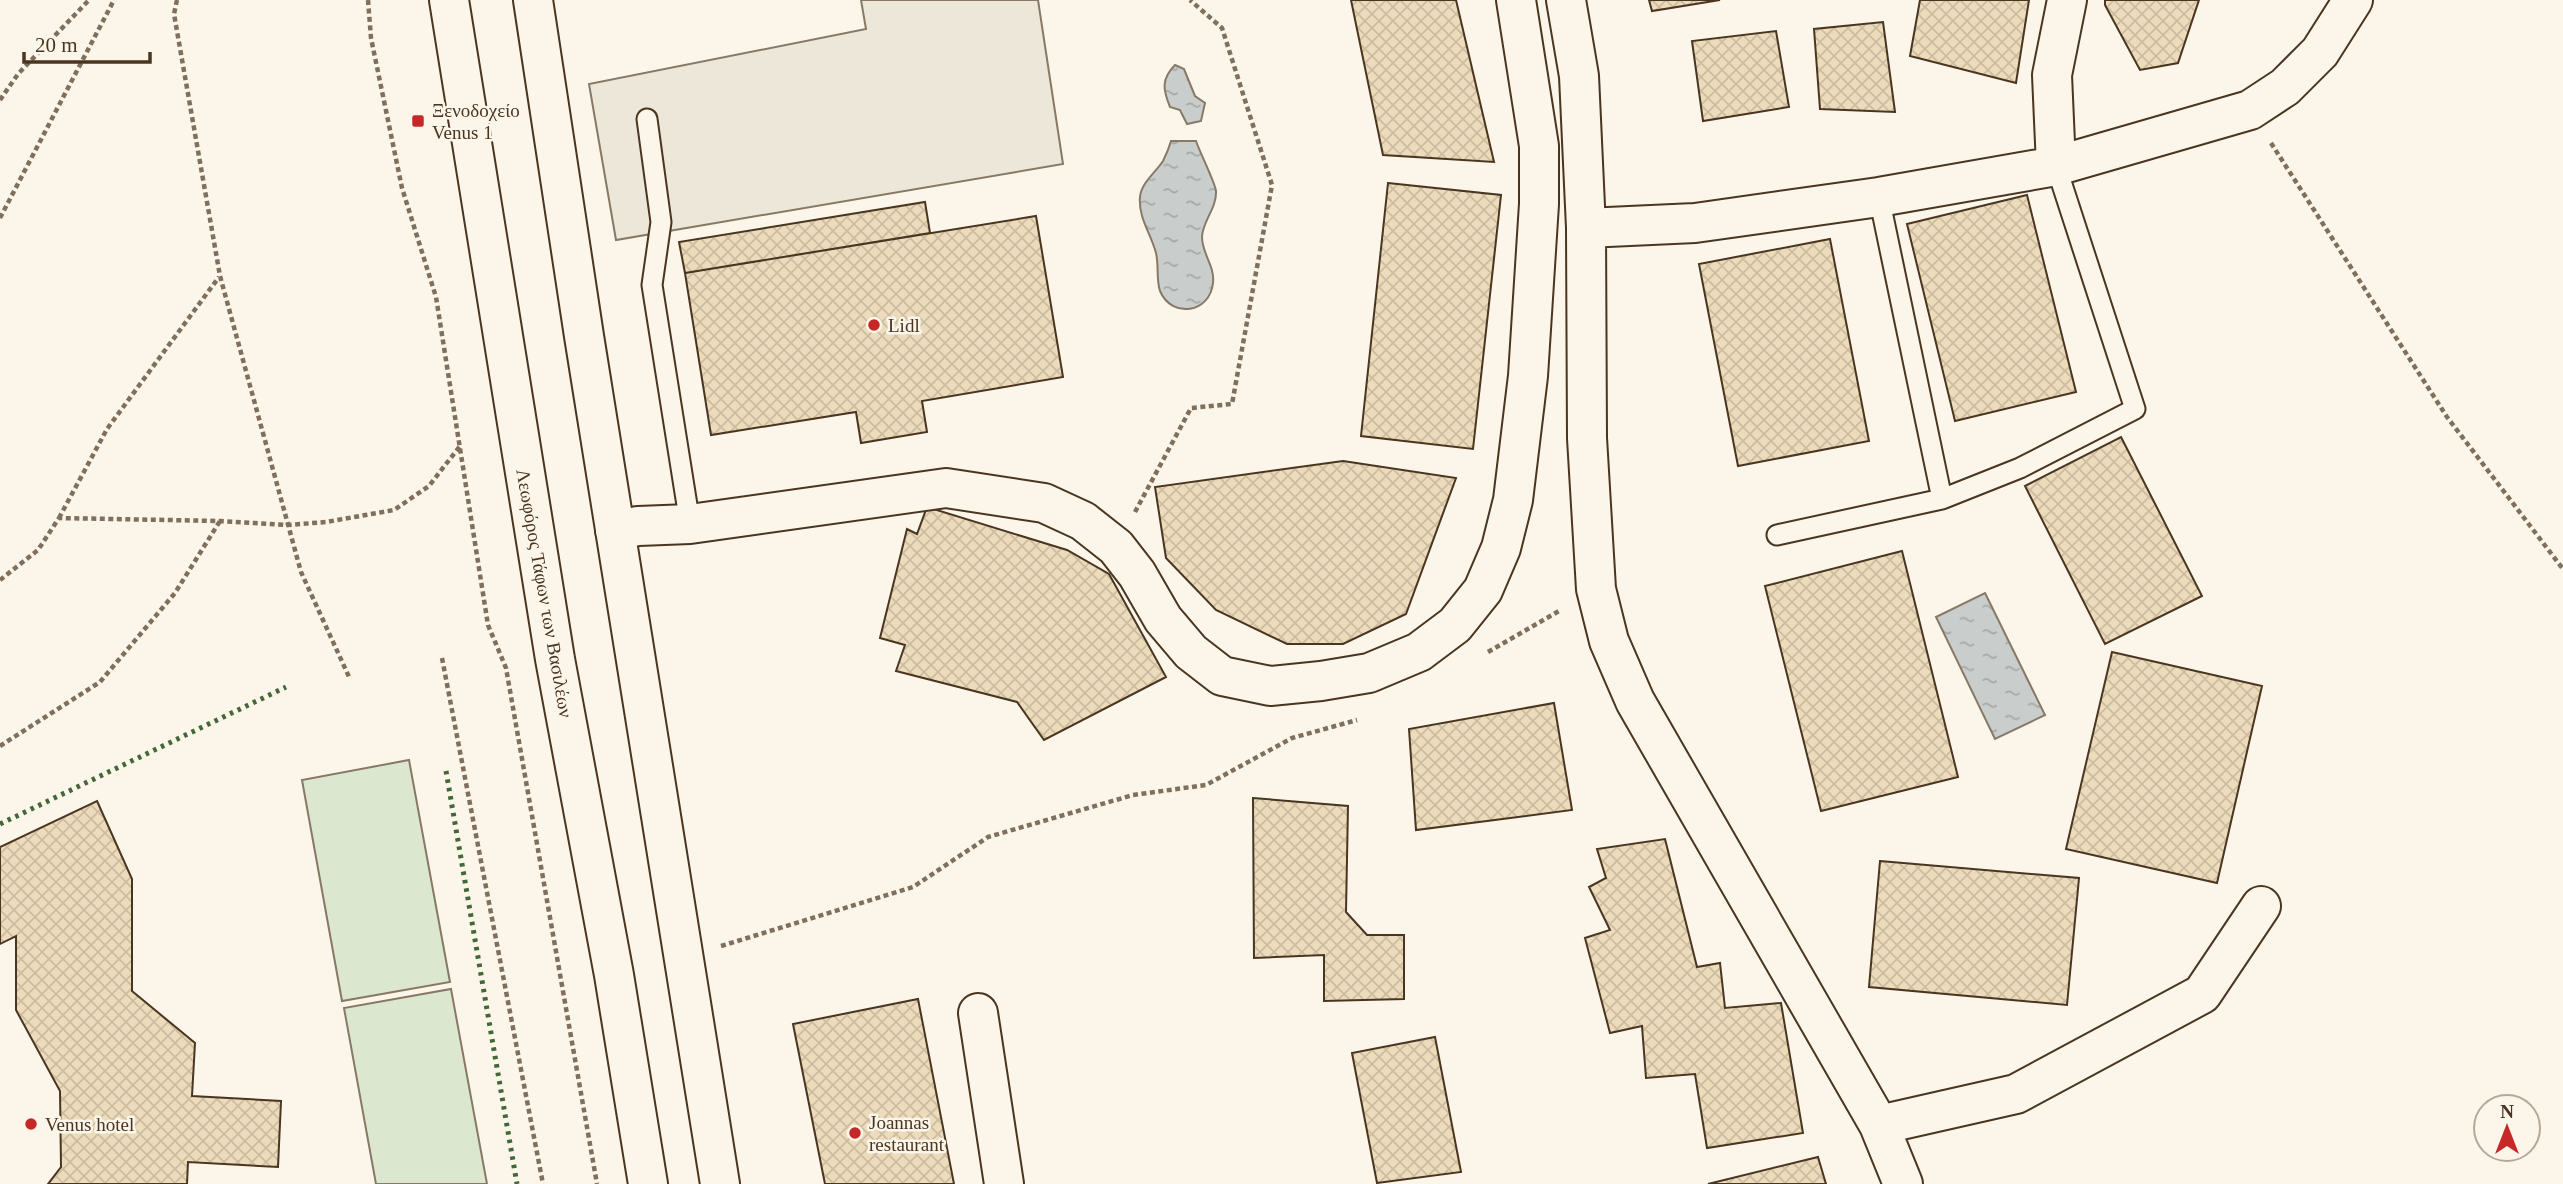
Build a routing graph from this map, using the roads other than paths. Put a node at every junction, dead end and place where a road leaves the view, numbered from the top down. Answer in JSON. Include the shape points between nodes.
{"nodes":[{"id":1,"x":449,"y":0,"type":"edge"},
{"id":2,"x":533,"y":0,"type":"edge"},
{"id":3,"x":1516,"y":0,"type":"edge"},
{"id":4,"x":1566,"y":0,"type":"edge"},
{"id":5,"x":2067,"y":0,"type":"edge"},
{"id":6,"x":2353,"y":0,"type":"edge"},
{"id":7,"x":647,"y":119,"type":"dead end"},
{"id":8,"x":2056,"y":166,"type":"junction"},
{"id":9,"x":1880,"y":197,"type":"junction"},
{"id":10,"x":1586,"y":228,"type":"junction"},
{"id":11,"x":1941,"y":499,"type":"junction"},
{"id":12,"x":690,"y":524,"type":"junction"},
{"id":13,"x":615,"y":530,"type":"junction"},
{"id":14,"x":1777,"y":535,"type":"dead end"},
{"id":15,"x":2261,"y":906,"type":"dead end"},
{"id":16,"x":978,"y":1013,"type":"dead end"},
{"id":17,"x":1880,"y":1125,"type":"junction"},
{"id":18,"x":648,"y":1184,"type":"edge"},
{"id":19,"x":720,"y":1184,"type":"edge"},
{"id":20,"x":1004,"y":1184,"type":"edge"},
{"id":21,"x":1903,"y":1184,"type":"edge"}],
"edges":[{"from":1,"to":18,"type":"street","name":"Λεωφόρος Τάφων των Βασιλέων","via":[[553,646]]},
{"from":2,"to":13,"type":"street"},
{"from":3,"to":12,"type":"street","via":[[1539,146],[1539,204],[1528,376],[1513,500],[1501,548],[1483,590],[1455,625],[1419,652],[1369,673],[1321,681],[1270,686],[1222,676],[1191,652],[1163,619],[1116,547],[1083,521],[1044,503],[946,488]]},
{"from":4,"to":10,"type":"street","via":[[1579,76]]},
{"from":5,"to":8,"type":"street","via":[[2052,75]]},
{"from":6,"to":8,"type":"street","via":[[2320,52],[2285,87],[2250,110]]},
{"from":7,"to":12,"type":"lane","via":[[661,222],[652,285]]},
{"from":8,"to":9,"type":"street"},
{"from":8,"to":11,"type":"lane","via":[[2135,409],[2020,468]]},
{"from":9,"to":10,"type":"street","via":[[1695,223]]},
{"from":9,"to":11,"type":"lane"},
{"from":10,"to":17,"type":"street","via":[[1587,438],[1596,589],[1609,641],[1635,701]]},
{"from":11,"to":14,"type":"lane"},
{"from":12,"to":13,"type":"street"},
{"from":13,"to":19,"type":"street"},
{"from":15,"to":17,"type":"street","via":[[2202,994],[2016,1094]]},
{"from":16,"to":20,"type":"street"},
{"from":17,"to":21,"type":"street"}]}
